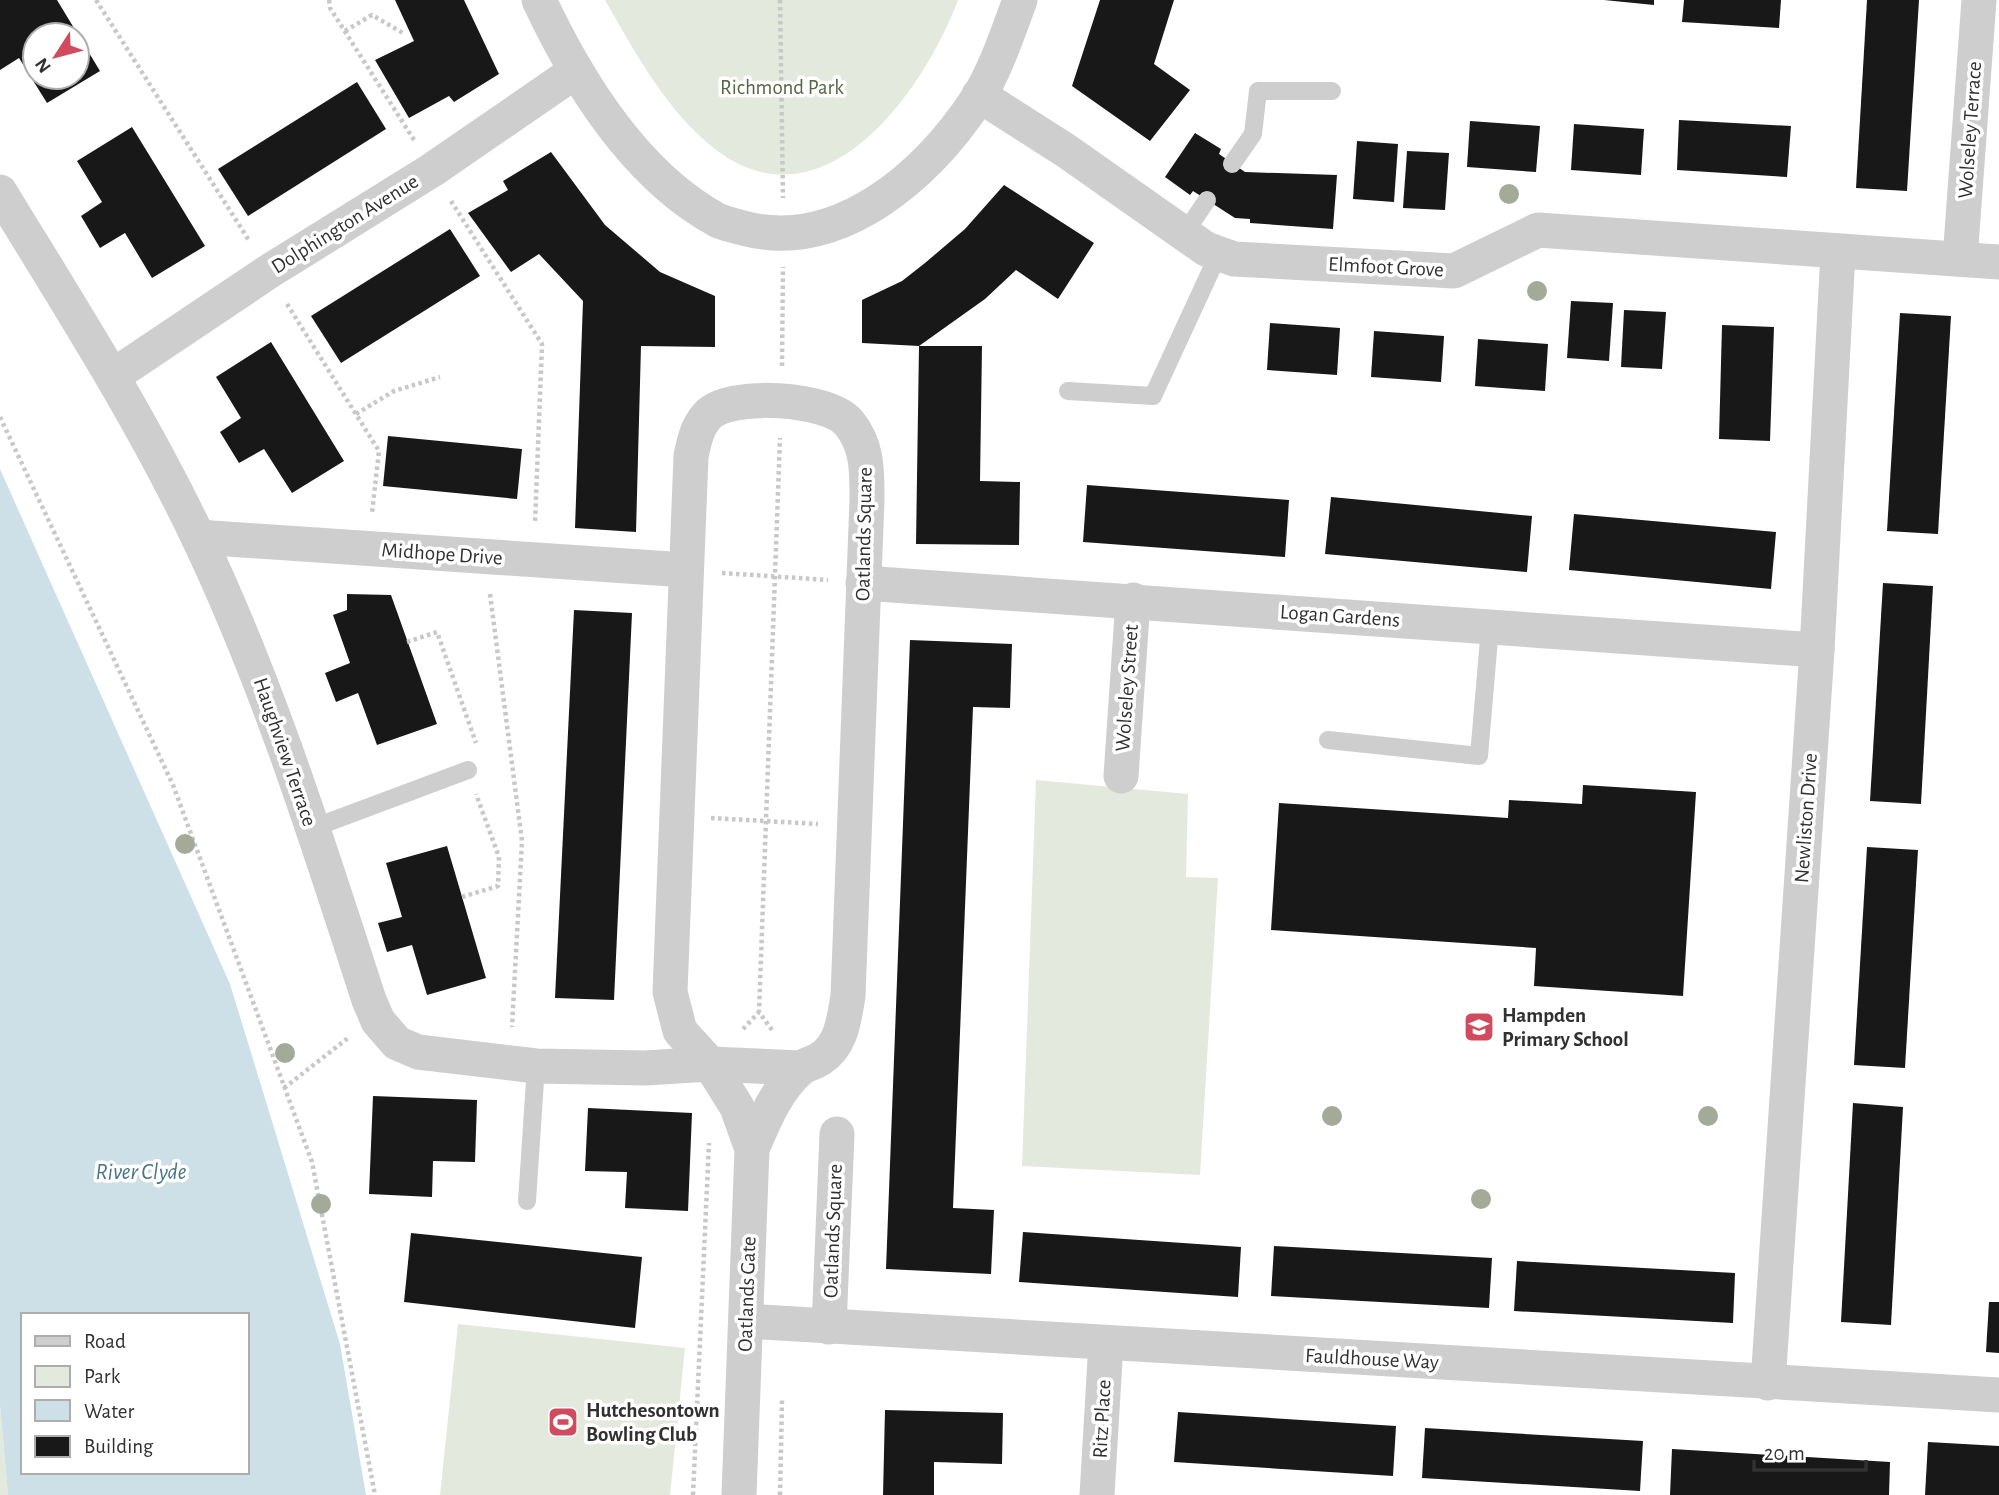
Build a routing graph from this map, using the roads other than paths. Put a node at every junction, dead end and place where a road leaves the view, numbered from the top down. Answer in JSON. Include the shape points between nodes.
{"nodes":[{"id":1,"x":539,"y":0,"type":"edge"},
{"id":2,"x":1020,"y":0,"type":"edge"},
{"id":3,"x":1979,"y":0,"type":"edge"},
{"id":4,"x":576,"y":71,"type":"junction"},
{"id":5,"x":1332,"y":91,"type":"dead end"},
{"id":6,"x":979,"y":95,"type":"junction"},
{"id":7,"x":1232,"y":164,"type":"dead end"},
{"id":8,"x":0,"y":192,"type":"edge"},
{"id":9,"x":1207,"y":200,"type":"dead end"},
{"id":10,"x":1184,"y":234,"type":"junction"},
{"id":11,"x":1838,"y":252,"type":"junction"},
{"id":12,"x":1218,"y":255,"type":"junction"},
{"id":13,"x":1960,"y":259,"type":"junction"},
{"id":14,"x":1999,"y":262,"type":"edge"},
{"id":15,"x":113,"y":376,"type":"junction"},
{"id":16,"x":1068,"y":391,"type":"dead end"},
{"id":17,"x":198,"y":537,"type":"junction"},
{"id":18,"x":686,"y":570,"type":"junction"},
{"id":19,"x":863,"y":583,"type":"junction"},
{"id":20,"x":1133,"y":600,"type":"junction"},
{"id":21,"x":1490,"y":627,"type":"junction"},
{"id":22,"x":1817,"y":650,"type":"junction"},
{"id":23,"x":1328,"y":740,"type":"dead end"},
{"id":24,"x":468,"y":771,"type":"dead end"},
{"id":25,"x":1121,"y":776,"type":"dead end"},
{"id":26,"x":313,"y":828,"type":"junction"},
{"id":27,"x":523,"y":1065,"type":"junction"},
{"id":28,"x":801,"y":1068,"type":"junction"},
{"id":29,"x":718,"y":1077,"type":"junction"},
{"id":30,"x":837,"y":1134,"type":"dead end"},
{"id":31,"x":752,"y":1149,"type":"junction"},
{"id":32,"x":527,"y":1201,"type":"dead end"},
{"id":33,"x":746,"y":1321,"type":"junction"},
{"id":34,"x":829,"y":1327,"type":"junction"},
{"id":35,"x":1106,"y":1343,"type":"junction"},
{"id":36,"x":1768,"y":1383,"type":"junction"},
{"id":37,"x":1999,"y":1395,"type":"edge"},
{"id":38,"x":739,"y":1495,"type":"edge"},
{"id":39,"x":1097,"y":1495,"type":"edge"}],
"edges":[{"from":1,"to":4,"type":"street"},
{"from":2,"to":6,"type":"street"},
{"from":3,"to":13,"type":"street","name":"Wolseley Terrace"},
{"from":4,"to":6,"type":"street","via":[[609,119],[678,194],[719,221],[783,234],[834,225],[870,206],[924,163]]},
{"from":4,"to":15,"type":"street","name":"Dolphington Avenue"},
{"from":5,"to":7,"type":"lane","via":[[1258,91],[1253,134]]},
{"from":6,"to":10,"type":"street","name":"Elmfoot Grove"},
{"from":8,"to":15,"type":"street","name":"Haughview Terrace"},
{"from":9,"to":10,"type":"lane"},
{"from":10,"to":12,"type":"street","name":"Elmfoot Grove"},
{"from":11,"to":12,"type":"street","name":"Elmfoot Grove","via":[[1538,230],[1454,271]]},
{"from":11,"to":13,"type":"street","name":"Elmfoot Grove"},
{"from":11,"to":22,"type":"street","name":"Newliston Drive"},
{"from":12,"to":16,"type":"lane","via":[[1153,396]]},
{"from":13,"to":14,"type":"street","name":"Elmfoot Grove"},
{"from":15,"to":17,"type":"street","name":"Haughview Terrace"},
{"from":17,"to":18,"type":"street","name":"Midhope Drive"},
{"from":17,"to":26,"type":"street","name":"Haughview Terrace","via":[[265,691]]},
{"from":18,"to":19,"type":"street","name":"Oatlands Square","via":[[691,456],[707,415],[740,401],[818,404],[848,421],[860,438],[866,460]]},
{"from":18,"to":29,"type":"street","name":"Oatlands Square","via":[[670,992],[680,1031]]},
{"from":19,"to":20,"type":"street","name":"Logan Gardens"},
{"from":19,"to":28,"type":"street","name":"Oatlands Square","via":[[848,996],[834,1045]]},
{"from":20,"to":21,"type":"street","name":"Logan Gardens"},
{"from":20,"to":25,"type":"street","name":"Wolseley Street"},
{"from":21,"to":22,"type":"street","name":"Logan Gardens"},
{"from":21,"to":23,"type":"lane","via":[[1479,756]]},
{"from":22,"to":36,"type":"street","name":"Newliston Drive"},
{"from":24,"to":26,"type":"lane"},
{"from":26,"to":27,"type":"street","name":"Haughview Terrace","via":[[376,1016],[397,1043],[418,1052]]},
{"from":27,"to":29,"type":"street","name":"Haughview Terrace","via":[[645,1068]]},
{"from":27,"to":32,"type":"lane"},
{"from":28,"to":29,"type":"street"},
{"from":28,"to":31,"type":"street","name":"Oatlands Square","via":[[773,1103]]},
{"from":29,"to":31,"type":"street","name":"Oatlands Square","via":[[737,1107]]},
{"from":30,"to":34,"type":"street","name":"Oatlands Square"},
{"from":31,"to":33,"type":"street","name":"Oatlands Gate"},
{"from":33,"to":34,"type":"street","name":"Fauldhouse Way"},
{"from":33,"to":38,"type":"street","name":"Oatlands Gate"},
{"from":34,"to":35,"type":"street","name":"Fauldhouse Way"},
{"from":35,"to":36,"type":"street","name":"Fauldhouse Way"},
{"from":35,"to":39,"type":"street","name":"Ritz Place"},
{"from":36,"to":37,"type":"street","name":"Fauldhouse Way"}]}
